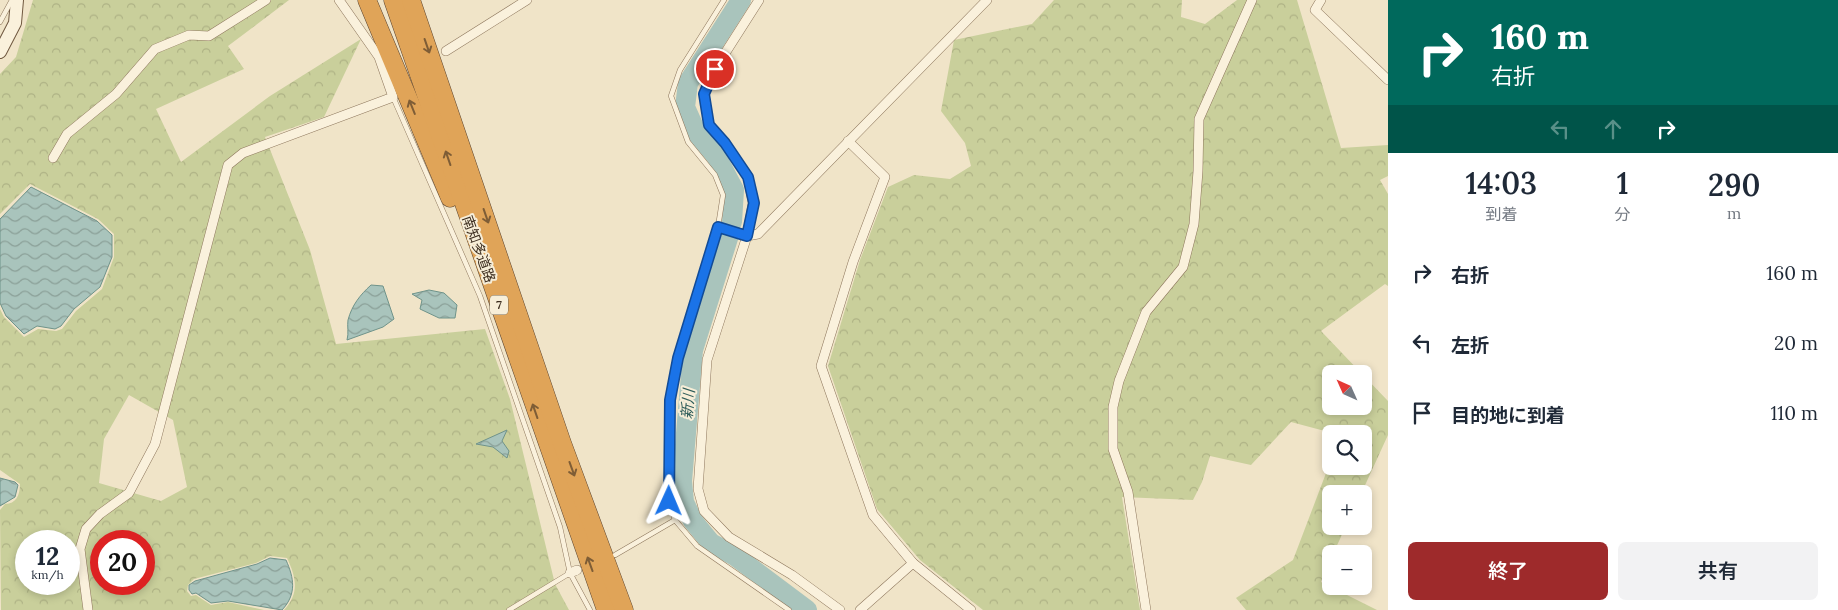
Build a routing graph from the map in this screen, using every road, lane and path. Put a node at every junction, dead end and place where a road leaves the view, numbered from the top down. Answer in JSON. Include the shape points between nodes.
{"nodes":[{"id":1,"x":12,"y":0,"type":"edge"},
{"id":2,"x":17,"y":0,"type":"edge"},
{"id":3,"x":266,"y":0,"type":"edge"},
{"id":4,"x":339,"y":0,"type":"edge"},
{"id":5,"x":367,"y":0,"type":"edge"},
{"id":6,"x":393,"y":0,"type":"edge"},
{"id":7,"x":411,"y":0,"type":"edge"},
{"id":8,"x":527,"y":0,"type":"edge"},
{"id":9,"x":724,"y":0,"type":"edge"},
{"id":10,"x":759,"y":0,"type":"edge"},
{"id":11,"x":987,"y":0,"type":"edge"},
{"id":12,"x":1252,"y":0,"type":"edge"},
{"id":13,"x":1321,"y":0,"type":"edge"},
{"id":14,"x":0,"y":22,"type":"edge"},
{"id":15,"x":446,"y":51,"type":"dead end"},
{"id":16,"x":0,"y":52,"type":"edge"},
{"id":17,"x":1388,"y":80,"type":"edge"},
{"id":18,"x":393,"y":97,"type":"junction"},
{"id":19,"x":848,"y":141,"type":"junction"},
{"id":20,"x":53,"y":158,"type":"dead end"},
{"id":21,"x":718,"y":227,"type":"junction"},
{"id":22,"x":747,"y":236,"type":"junction"},
{"id":23,"x":490,"y":278,"type":"junction"},
{"id":24,"x":675,"y":520,"type":"junction"},
{"id":25,"x":615,"y":555,"type":"dead end"},
{"id":26,"x":913,"y":563,"type":"junction"},
{"id":27,"x":573,"y":572,"type":"junction"},
{"id":28,"x":88,"y":610,"type":"edge"},
{"id":29,"x":509,"y":610,"type":"edge"},
{"id":30,"x":590,"y":610,"type":"edge"},
{"id":31,"x":606,"y":610,"type":"edge"},
{"id":32,"x":624,"y":610,"type":"edge"},
{"id":33,"x":789,"y":610,"type":"edge"},
{"id":34,"x":840,"y":610,"type":"edge"},
{"id":35,"x":860,"y":610,"type":"edge"},
{"id":36,"x":971,"y":610,"type":"edge"},
{"id":37,"x":1146,"y":610,"type":"edge"}],
"edges":[{"from":1,"to":14,"type":"lane"},
{"from":2,"to":16,"type":"street","via":[[15,23]]},
{"from":3,"to":20,"type":"street","via":[[209,36],[189,35],[155,49],[116,94],[67,134]]},
{"from":4,"to":18,"type":"street","via":[[380,57]]},
{"from":23,"to":5,"type":"highway","one_way":true,"via":[[481,271]]},
{"from":23,"to":6,"type":"highway","name":"南知多道路","number":"7","one_way":true},
{"from":7,"to":32,"type":"highway","name":"南知多道路","number":"7","one_way":true,"via":[[562,443]]},
{"from":8,"to":15,"type":"street"},
{"from":9,"to":21,"type":"lane","via":[[680,70],[671,96],[688,142],[715,175],[723,195]]},
{"from":10,"to":22,"type":"street","via":[[715,69],[704,94],[709,125],[748,177],[754,203]]},
{"from":11,"to":19,"type":"street"},
{"from":12,"to":37,"type":"street","via":[[1199,119],[1194,224],[1183,267],[1146,312],[1113,407],[1113,449],[1128,492]]},
{"from":13,"to":17,"type":"street","via":[[1315,10]]},
{"from":18,"to":27,"type":"lane","via":[[480,296]]},
{"from":18,"to":28,"type":"street","via":[[243,152],[228,165],[155,444],[129,493],[86,530],[80,549]]},
{"from":19,"to":22,"type":"street","via":[[758,234]]},
{"from":19,"to":26,"type":"street","via":[[886,177],[853,262],[821,366],[873,515]]},
{"from":21,"to":22,"type":"lane"},
{"from":21,"to":24,"type":"lane","via":[[678,358],[670,400],[669,501]]},
{"from":22,"to":34,"type":"street","via":[[707,360],[698,489],[704,511],[729,537],[792,575]]},
{"from":31,"to":23,"type":"highway","name":"南知多道路","number":"7","one_way":true},
{"from":24,"to":25,"type":"lane"},
{"from":24,"to":33,"type":"lane","via":[[697,546]]},
{"from":26,"to":35,"type":"street"},
{"from":26,"to":36,"type":"street"},
{"from":27,"to":29,"type":"lane"},
{"from":27,"to":30,"type":"lane"}]}
